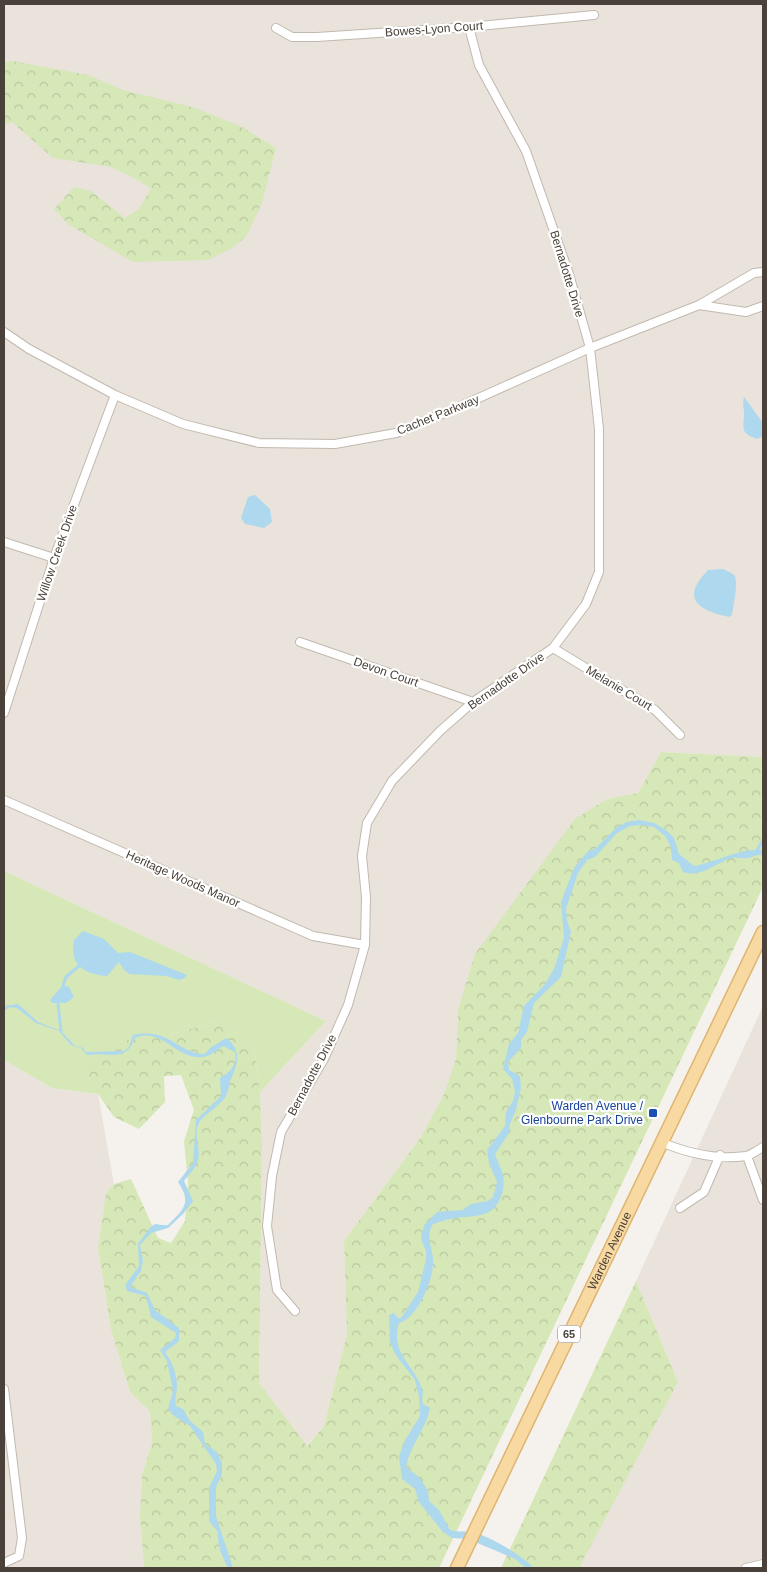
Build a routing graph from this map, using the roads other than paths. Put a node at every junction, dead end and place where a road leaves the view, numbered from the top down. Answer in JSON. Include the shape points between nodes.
{"nodes":[{"id":1,"x":594,"y":15,"type":"dead end"},
{"id":2,"x":469,"y":27,"type":"junction"},
{"id":3,"x":276,"y":28,"type":"dead end"},
{"id":4,"x":763,"y":272,"type":"edge"},
{"id":5,"x":699,"y":305,"type":"junction"},
{"id":6,"x":763,"y":306,"type":"edge"},
{"id":7,"x":4,"y":332,"type":"edge"},
{"id":8,"x":590,"y":348,"type":"junction"},
{"id":9,"x":115,"y":395,"type":"junction"},
{"id":10,"x":4,"y":542,"type":"edge"},
{"id":11,"x":54,"y":558,"type":"junction"},
{"id":12,"x":300,"y":642,"type":"dead end"},
{"id":13,"x":553,"y":648,"type":"junction"},
{"id":14,"x":473,"y":702,"type":"junction"},
{"id":15,"x":4,"y":713,"type":"edge"},
{"id":16,"x":680,"y":735,"type":"dead end"},
{"id":17,"x":4,"y":800,"type":"edge"},
{"id":18,"x":763,"y":932,"type":"edge"},
{"id":19,"x":365,"y":945,"type":"junction"},
{"id":20,"x":661,"y":1142,"type":"junction"},
{"id":21,"x":763,"y":1148,"type":"edge"},
{"id":22,"x":720,"y":1156,"type":"junction"},
{"id":23,"x":747,"y":1156,"type":"junction"},
{"id":24,"x":763,"y":1200,"type":"edge"},
{"id":25,"x":680,"y":1208,"type":"dead end"},
{"id":26,"x":295,"y":1311,"type":"dead end"},
{"id":27,"x":4,"y":1388,"type":"edge"},
{"id":28,"x":4,"y":1562,"type":"edge"},
{"id":29,"x":763,"y":1564,"type":"edge"},
{"id":30,"x":457,"y":1568,"type":"edge"},
{"id":31,"x":746,"y":1568,"type":"edge"}],
"edges":[{"from":1,"to":2,"type":"street","name":"Bowes-Lyon Court"},
{"from":2,"to":3,"type":"street","name":"Bowes-Lyon Court","via":[[317,37],[292,37]]},
{"from":2,"to":8,"type":"street","name":"Bernadotte Drive","via":[[479,65],[526,151],[569,274]]},
{"from":4,"to":5,"type":"street","name":"Cachet Parkway","via":[[754,273]]},
{"from":5,"to":6,"type":"street","via":[[746,312]]},
{"from":5,"to":8,"type":"street","name":"Cachet Parkway"},
{"from":7,"to":9,"type":"street","name":"Cachet Parkway"},
{"from":8,"to":9,"type":"street","name":"Cachet Parkway","via":[[396,432],[335,444],[259,443],[221,435],[183,424]]},
{"from":8,"to":13,"type":"street","name":"Bernadotte Drive","via":[[599,429],[599,572],[586,604]]},
{"from":9,"to":11,"type":"street","name":"Willow Creek Drive"},
{"from":10,"to":11,"type":"street"},
{"from":11,"to":15,"type":"street","name":"Willow Creek Drive"},
{"from":12,"to":14,"type":"street","name":"Devon Court"},
{"from":13,"to":14,"type":"street","name":"Bernadotte Drive"},
{"from":13,"to":16,"type":"street","name":"Melanie Court","via":[[655,710]]},
{"from":14,"to":19,"type":"street","name":"Bernadotte Drive","via":[[392,781],[366,823],[362,856],[366,897]]},
{"from":17,"to":19,"type":"street","name":"Heritage Woods Manor","via":[[312,936]]},
{"from":18,"to":20,"type":"main road","name":"Warden Avenue","number":"65"},
{"from":19,"to":26,"type":"street","name":"Bernadotte Drive","via":[[348,1004],[324,1059],[281,1132],[272,1176],[267,1226],[277,1290]]},
{"from":20,"to":22,"type":"street","via":[[685,1152]]},
{"from":20,"to":30,"type":"main road","name":"Warden Avenue","number":"65"},
{"from":21,"to":23,"type":"street"},
{"from":22,"to":23,"type":"street"},
{"from":22,"to":25,"type":"street","via":[[704,1192]]},
{"from":23,"to":24,"type":"street"},
{"from":27,"to":28,"type":"street","via":[[22,1538],[19,1556]]},
{"from":29,"to":31,"type":"street"}]}
